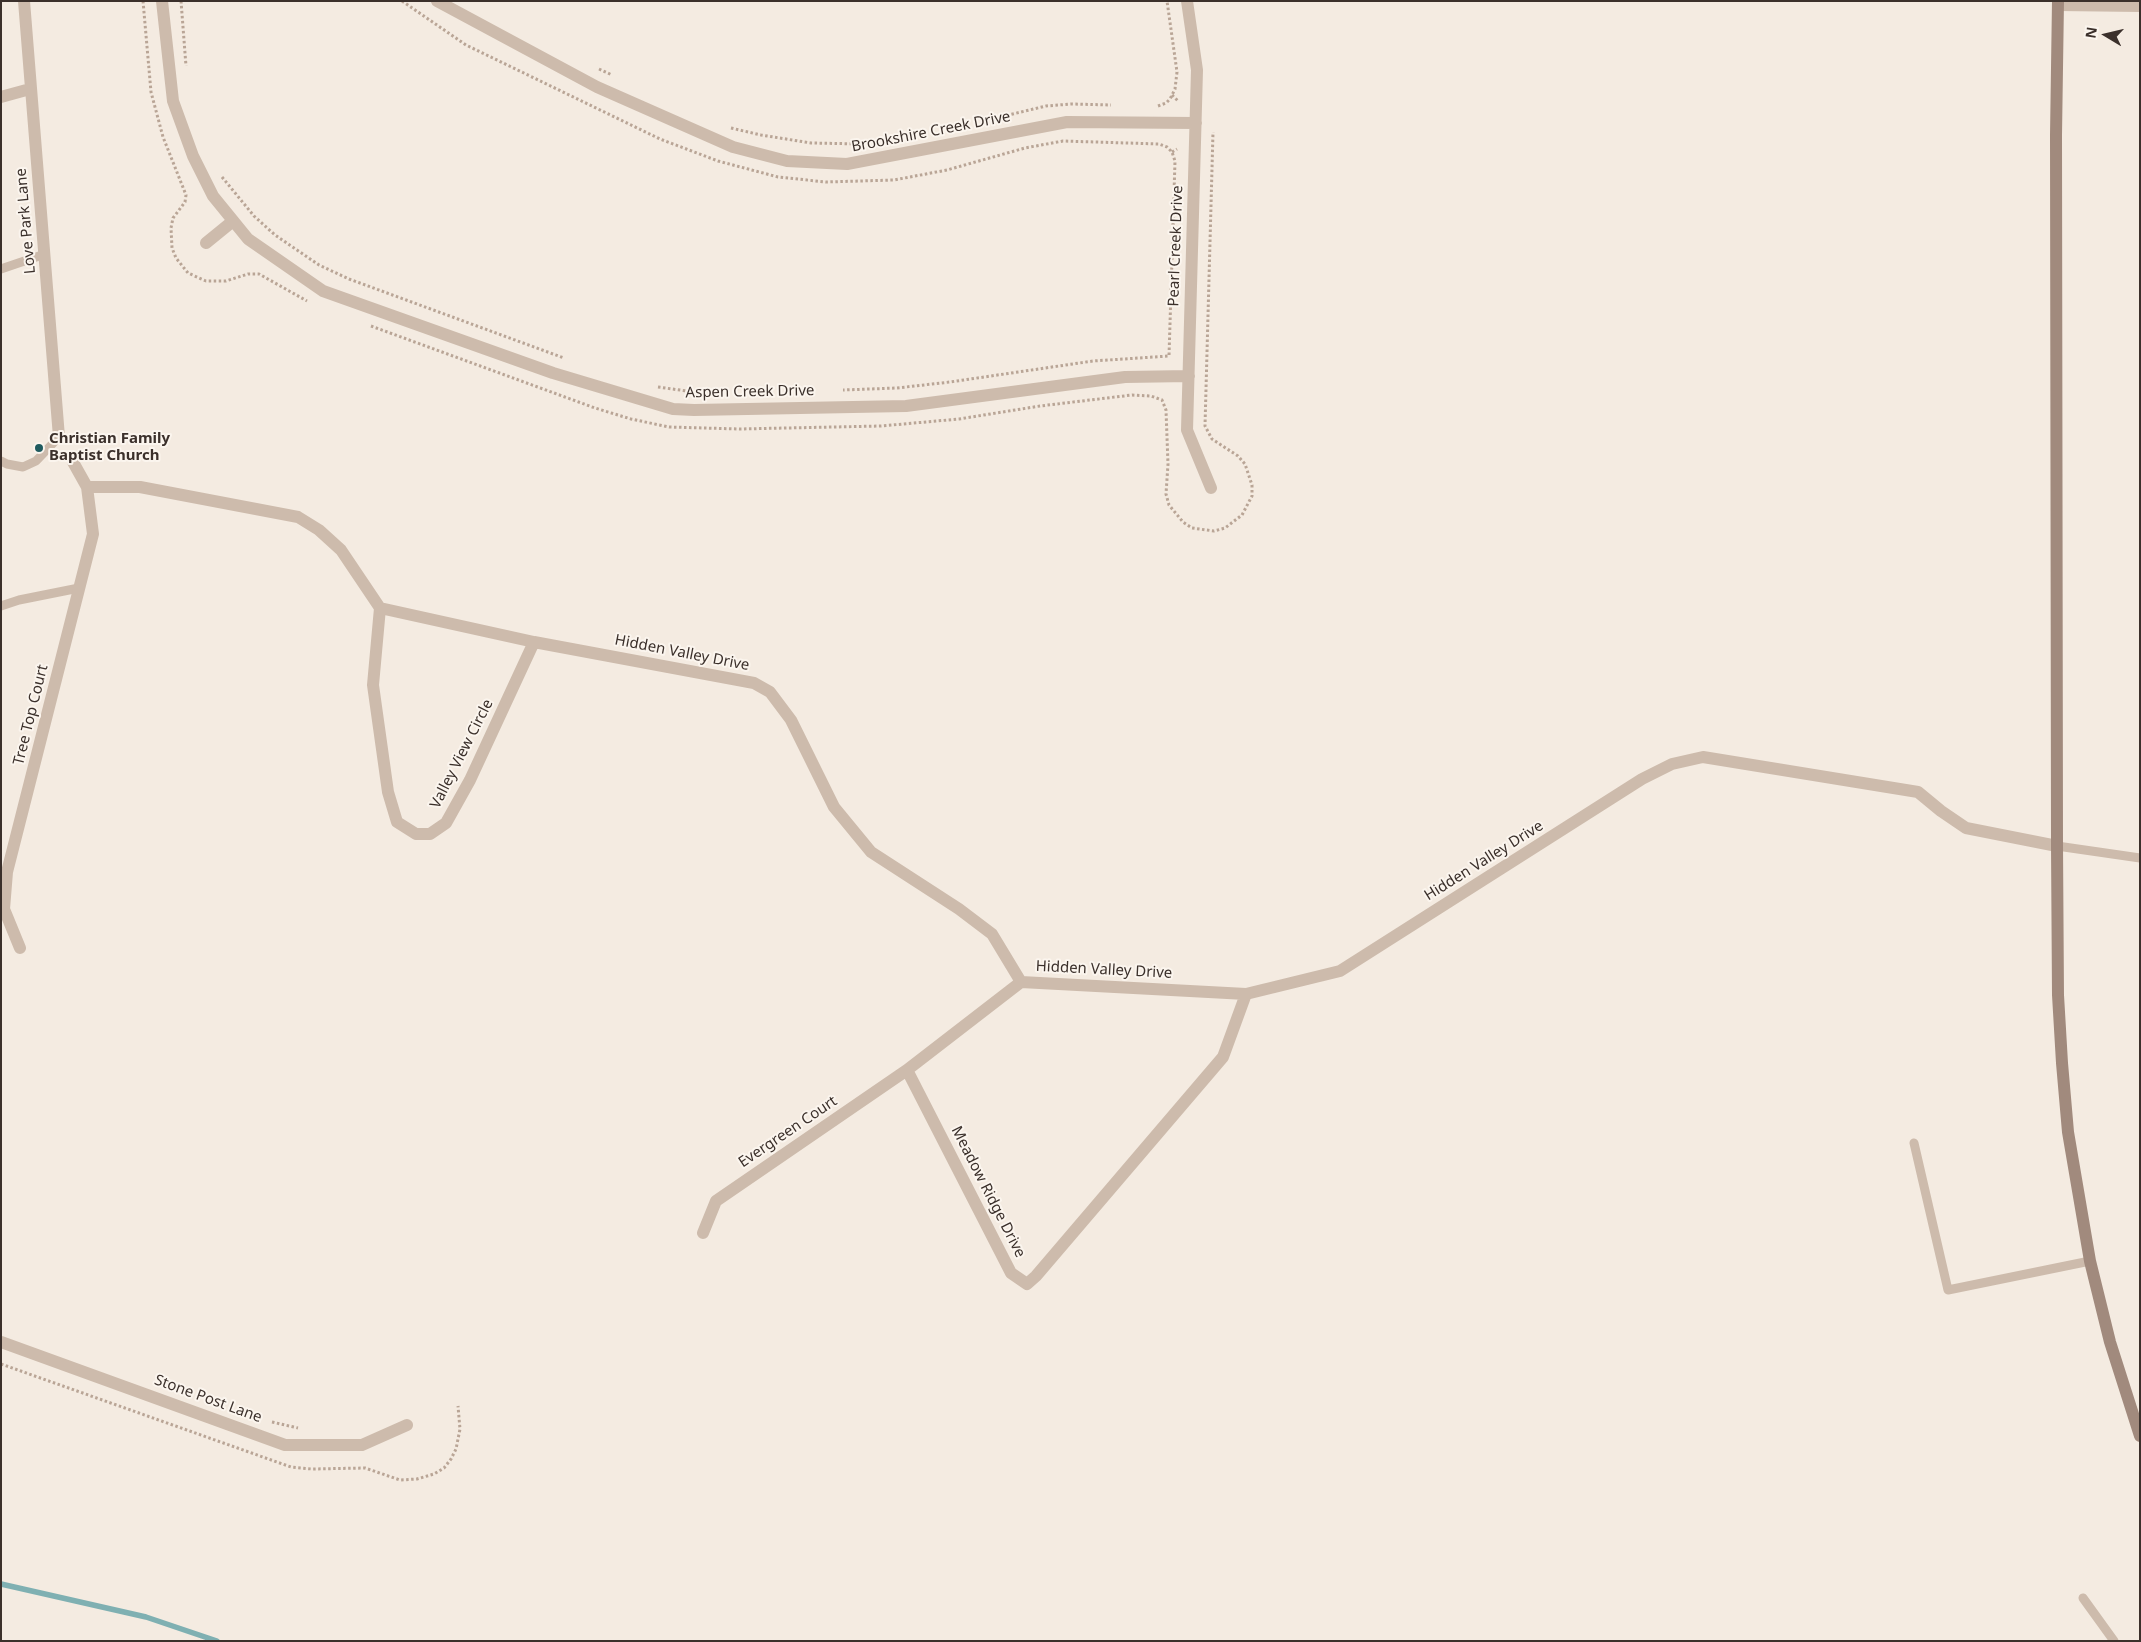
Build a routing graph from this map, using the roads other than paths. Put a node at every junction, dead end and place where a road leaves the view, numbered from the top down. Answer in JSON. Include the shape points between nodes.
{"nodes":[{"id":1,"x":24,"y":1,"type":"edge"},
{"id":2,"x":162,"y":1,"type":"edge"},
{"id":3,"x":437,"y":1,"type":"edge"},
{"id":4,"x":1187,"y":1,"type":"edge"},
{"id":5,"x":2058,"y":3,"type":"edge"},
{"id":6,"x":2140,"y":6,"type":"edge"},
{"id":7,"x":30,"y":89,"type":"junction"},
{"id":8,"x":1,"y":97,"type":"edge"},
{"id":9,"x":1196,"y":123,"type":"junction"},
{"id":10,"x":233,"y":221,"type":"junction"},
{"id":11,"x":206,"y":243,"type":"dead end"},
{"id":12,"x":45,"y":254,"type":"junction"},
{"id":13,"x":1,"y":269,"type":"edge"},
{"id":14,"x":1188,"y":376,"type":"junction"},
{"id":15,"x":60,"y":437,"type":"joint"},
{"id":16,"x":1,"y":460,"type":"edge"},
{"id":17,"x":73,"y":462,"type":"dead end"},
{"id":18,"x":87,"y":487,"type":"junction"},
{"id":19,"x":1211,"y":488,"type":"dead end"},
{"id":20,"x":80,"y":588,"type":"junction"},
{"id":21,"x":1,"y":606,"type":"edge"},
{"id":22,"x":380,"y":608,"type":"junction"},
{"id":23,"x":534,"y":642,"type":"junction"},
{"id":24,"x":2057,"y":846,"type":"junction"},
{"id":25,"x":2140,"y":858,"type":"edge"},
{"id":26,"x":20,"y":948,"type":"dead end"},
{"id":27,"x":1021,"y":982,"type":"junction"},
{"id":28,"x":1246,"y":994,"type":"junction"},
{"id":29,"x":908,"y":1070,"type":"junction"},
{"id":30,"x":1914,"y":1143,"type":"dead end"},
{"id":31,"x":704,"y":1233,"type":"dead end"},
{"id":32,"x":2090,"y":1261,"type":"junction"},
{"id":33,"x":1,"y":1342,"type":"edge"},
{"id":34,"x":407,"y":1425,"type":"dead end"},
{"id":35,"x":2140,"y":1436,"type":"edge"},
{"id":36,"x":2083,"y":1598,"type":"dead end"},
{"id":37,"x":2114,"y":1641,"type":"edge"}],
"edges":[{"from":1,"to":7,"type":"street","name":"Love Park Lane"},
{"from":2,"to":10,"type":"street","name":"Aspen Creek Drive","via":[[172,101],[193,156],[213,196]]},
{"from":3,"to":9,"type":"street","name":"Brookshire Creek Drive","via":[[597,87],[733,147],[787,161],[847,164],[1067,122]]},
{"from":4,"to":9,"type":"street","name":"Pearl Creek Drive","via":[[1197,70]]},
{"from":5,"to":6,"type":"street"},
{"from":5,"to":24,"type":"main road"},
{"from":7,"to":8,"type":"street"},
{"from":7,"to":12,"type":"street","name":"Love Park Lane"},
{"from":9,"to":14,"type":"street","name":"Pearl Creek Drive"},
{"from":10,"to":11,"type":"street"},
{"from":10,"to":14,"type":"street","name":"Aspen Creek Drive","via":[[248,239],[324,291],[553,373],[673,409],[906,406],[1125,377]]},
{"from":12,"to":13,"type":"lane"},
{"from":12,"to":15,"type":"street","name":"Love Park Lane"},
{"from":14,"to":19,"type":"street","name":"Pearl Creek Drive","via":[[1187,430]]},
{"from":15,"to":16,"type":"lane","via":[[36,461],[23,467]]},
{"from":17,"to":18,"type":"street"},
{"from":18,"to":20,"type":"street","name":"Tree Top Court","via":[[94,534]]},
{"from":18,"to":22,"type":"street","via":[[140,487],[298,517],[341,550]]},
{"from":20,"to":21,"type":"lane"},
{"from":20,"to":26,"type":"street","name":"Tree Top Court","via":[[7,872],[4,909]]},
{"from":22,"to":23,"type":"street","name":"Hidden Valley Drive"},
{"from":22,"to":23,"type":"street","name":"Valley View Circle","via":[[373,684],[388,792],[397,822],[416,834],[430,834],[446,823],[470,780]]},
{"from":23,"to":27,"type":"street","name":"Hidden Valley Drive","via":[[754,683],[770,692],[790,720],[834,807],[871,852],[992,934]]},
{"from":24,"to":25,"type":"lane"},
{"from":24,"to":28,"type":"street","name":"Hidden Valley Drive","via":[[1966,828],[1918,792],[1703,757],[1672,764],[1642,779],[1340,971]]},
{"from":24,"to":32,"type":"main road","via":[[2058,995],[2063,1073],[2068,1132]]},
{"from":27,"to":28,"type":"street","name":"Hidden Valley Drive"},
{"from":27,"to":29,"type":"street"},
{"from":28,"to":29,"type":"street","name":"Meadow Ridge Drive","via":[[1223,1057],[1027,1284],[1011,1273]]},
{"from":29,"to":31,"type":"street","name":"Evergreen Court","via":[[716,1201]]},
{"from":30,"to":32,"type":"lane","via":[[1948,1290]]},
{"from":32,"to":35,"type":"main road","via":[[2110,1342]]},
{"from":33,"to":34,"type":"street","name":"Stone Post Lane","via":[[285,1445],[362,1445]]},
{"from":36,"to":37,"type":"lane"}]}
